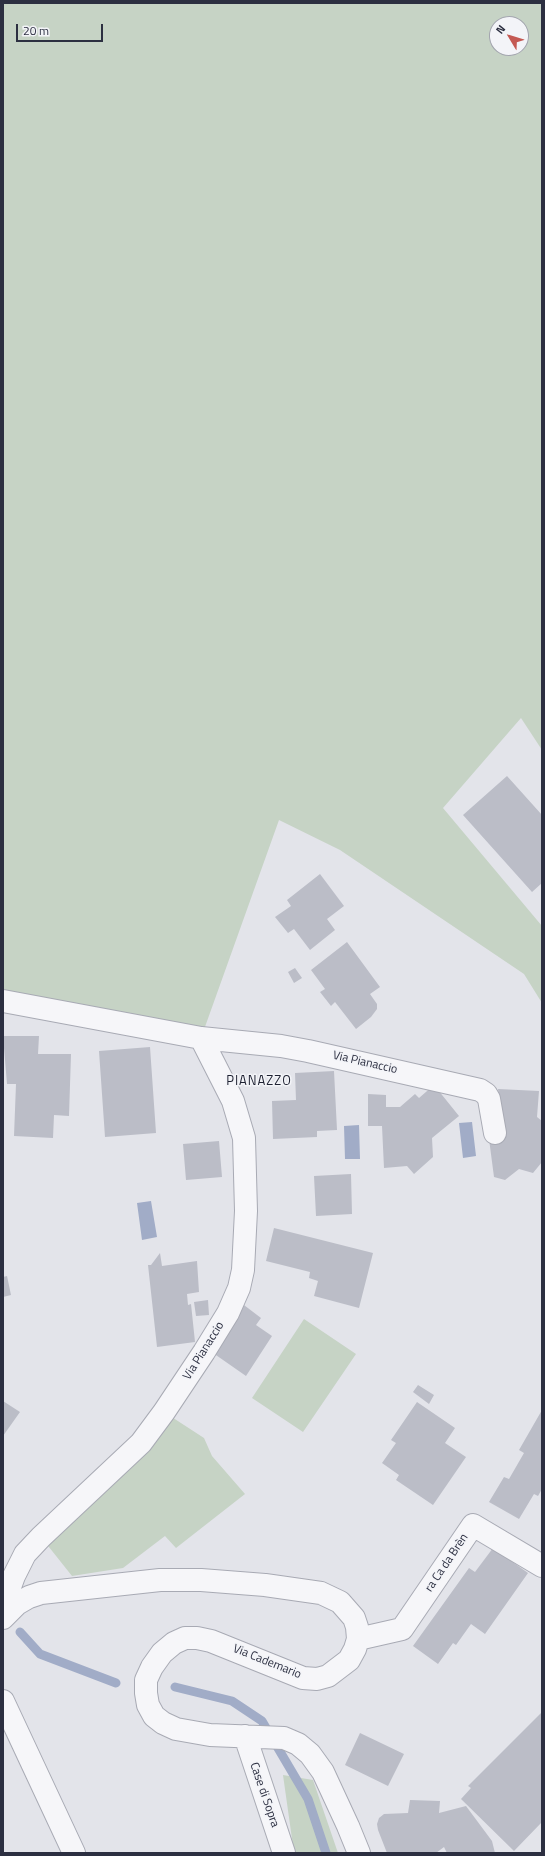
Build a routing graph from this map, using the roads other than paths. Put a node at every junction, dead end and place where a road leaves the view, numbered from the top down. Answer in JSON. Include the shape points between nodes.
{"nodes":[{"id":1,"x":3,"y":1001,"type":"edge"},
{"id":2,"x":201,"y":1038,"type":"junction"},
{"id":3,"x":495,"y":1133,"type":"dead end"},
{"id":4,"x":542,"y":1566,"type":"edge"},
{"id":5,"x":6,"y":1615,"type":"edge"},
{"id":6,"x":358,"y":1639,"type":"junction"},
{"id":7,"x":3,"y":1701,"type":"edge"},
{"id":8,"x":258,"y":1737,"type":"junction"},
{"id":9,"x":74,"y":1853,"type":"edge"},
{"id":10,"x":284,"y":1853,"type":"edge"},
{"id":11,"x":359,"y":1853,"type":"edge"}],
"edges":[{"from":1,"to":2,"type":"street","name":"Via Pianaccio"},
{"from":2,"to":3,"type":"street","name":"Via Pianaccio","via":[[308,1051],[480,1090],[489,1100]]},
{"from":2,"to":5,"type":"street","name":"Via Pianaccio","via":[[233,1101],[244,1138],[246,1211],[243,1270],[239,1288],[232,1306],[204,1352],[141,1443],[25,1554],[10,1587]]},
{"from":4,"to":6,"type":"street","name":"ra Ca da Brèn","via":[[473,1525],[402,1629]]},
{"from":5,"to":6,"type":"street","via":[[29,1597],[67,1589],[160,1580],[241,1583],[315,1592],[330,1597],[340,1602],[354,1618]]},
{"from":6,"to":8,"type":"street","name":"Via Cademario","via":[[349,1660],[328,1676],[317,1679],[290,1674],[224,1645],[197,1638],[185,1638],[162,1653],[146,1680],[148,1705],[154,1716],[176,1729],[190,1732]]},
{"from":7,"to":9,"type":"street"},
{"from":8,"to":10,"type":"street","name":"Case di Sopra"},
{"from":8,"to":11,"type":"street","name":"Via Cademario","via":[[291,1740],[316,1762],[331,1788]]}]}
